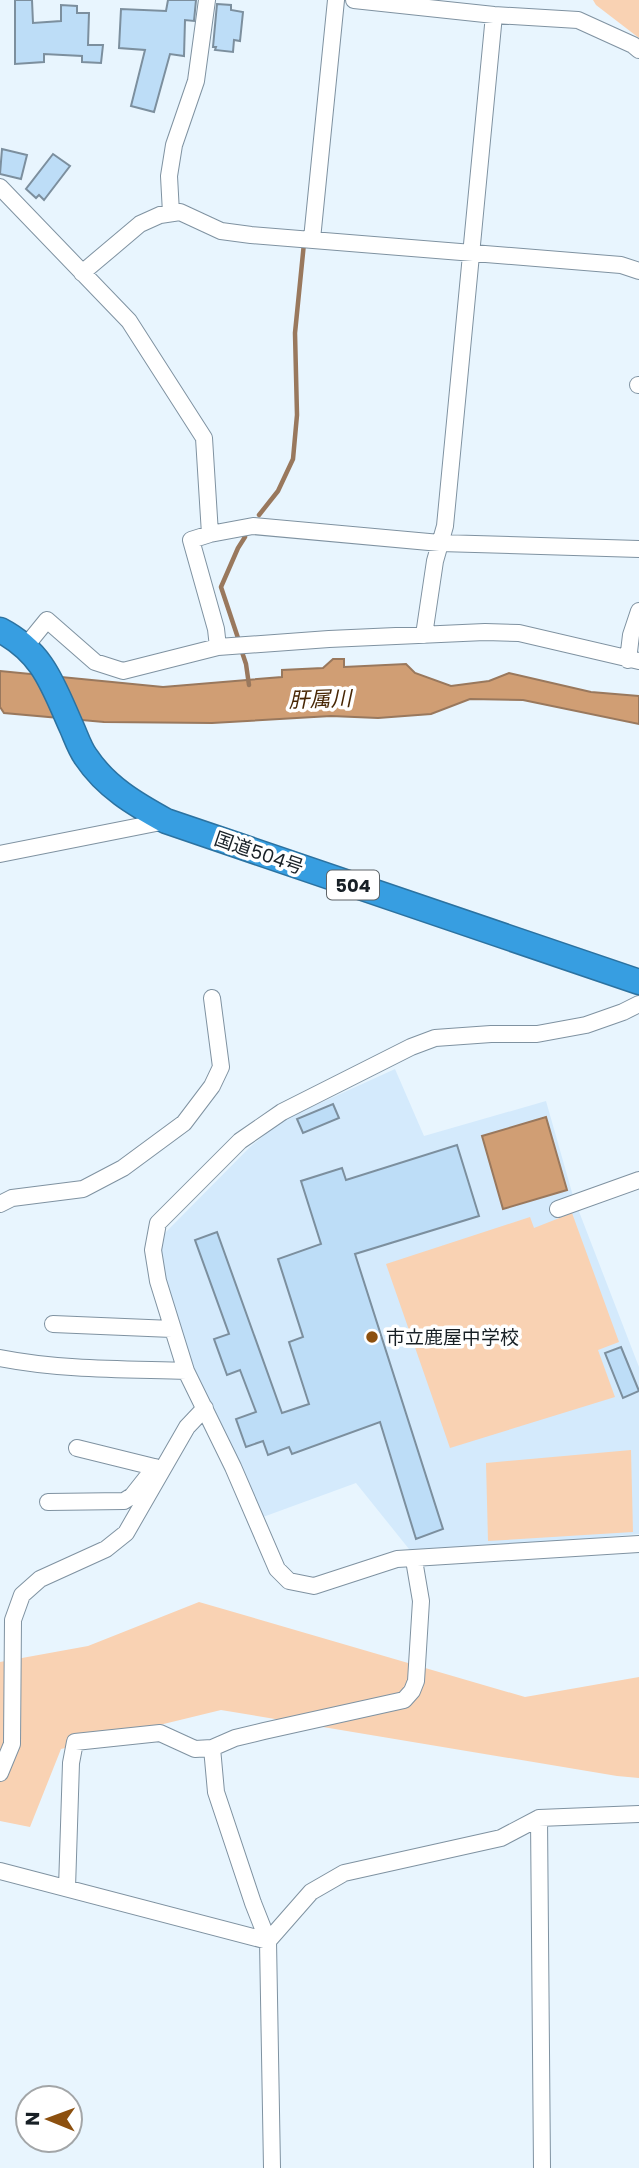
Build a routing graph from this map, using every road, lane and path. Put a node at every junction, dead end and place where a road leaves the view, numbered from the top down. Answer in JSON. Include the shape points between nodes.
{"nodes":[{"id":1,"x":207,"y":0,"type":"edge"},
{"id":2,"x":336,"y":0,"type":"edge"},
{"id":3,"x":354,"y":0,"type":"edge"},
{"id":4,"x":494,"y":15,"type":"junction"},
{"id":5,"x":639,"y":50,"type":"edge"},
{"id":6,"x":0,"y":187,"type":"edge"},
{"id":7,"x":171,"y":213,"type":"junction"},
{"id":8,"x":312,"y":239,"type":"junction"},
{"id":9,"x":470,"y":253,"type":"junction"},
{"id":10,"x":639,"y":271,"type":"edge"},
{"id":11,"x":82,"y":273,"type":"junction"},
{"id":12,"x":210,"y":534,"type":"junction"},
{"id":13,"x":440,"y":543,"type":"junction"},
{"id":14,"x":639,"y":550,"type":"edge"},
{"id":15,"x":639,"y":611,"type":"edge"},
{"id":16,"x":0,"y":630,"type":"edge"},
{"id":17,"x":424,"y":635,"type":"junction"},
{"id":18,"x":218,"y":647,"type":"junction"},
{"id":19,"x":24,"y":648,"type":"junction"},
{"id":20,"x":634,"y":661,"type":"edge"},
{"id":21,"x":166,"y":821,"type":"junction"},
{"id":22,"x":0,"y":854,"type":"edge"},
{"id":23,"x":639,"y":982,"type":"edge"},
{"id":24,"x":212,"y":998,"type":"dead end"},
{"id":25,"x":639,"y":1004,"type":"edge"},
{"id":26,"x":639,"y":1180,"type":"edge"},
{"id":27,"x":0,"y":1204,"type":"edge"},
{"id":28,"x":558,"y":1209,"type":"dead end"},
{"id":29,"x":53,"y":1324,"type":"dead end"},
{"id":30,"x":172,"y":1329,"type":"junction"},
{"id":31,"x":0,"y":1358,"type":"edge"},
{"id":32,"x":186,"y":1371,"type":"junction"},
{"id":33,"x":205,"y":1408,"type":"junction"},
{"id":34,"x":77,"y":1448,"type":"dead end"},
{"id":35,"x":159,"y":1466,"type":"junction"},
{"id":36,"x":48,"y":1502,"type":"dead end"},
{"id":37,"x":639,"y":1544,"type":"edge"},
{"id":38,"x":414,"y":1560,"type":"junction"},
{"id":39,"x":212,"y":1748,"type":"junction"},
{"id":40,"x":0,"y":1773,"type":"edge"},
{"id":41,"x":639,"y":1814,"type":"edge"},
{"id":42,"x":539,"y":1818,"type":"junction"},
{"id":43,"x":0,"y":1871,"type":"edge"},
{"id":44,"x":68,"y":1888,"type":"junction"},
{"id":45,"x":268,"y":1941,"type":"junction"},
{"id":46,"x":272,"y":2168,"type":"edge"},
{"id":47,"x":542,"y":2168,"type":"edge"}],
"edges":[{"from":1,"to":7,"type":"street","via":[[196,81],[174,145],[169,176]]},
{"from":2,"to":8,"type":"street"},
{"from":3,"to":4,"type":"street"},
{"from":4,"to":5,"type":"street","via":[[578,20]]},
{"from":4,"to":9,"type":"street"},
{"from":6,"to":11,"type":"street"},
{"from":7,"to":8,"type":"street","via":[[180,212],[221,231]]},
{"from":7,"to":11,"type":"street","via":[[140,224]]},
{"from":8,"to":9,"type":"street"},
{"from":9,"to":10,"type":"street","via":[[621,265]]},
{"from":9,"to":13,"type":"street"},
{"from":11,"to":12,"type":"street","via":[[129,321],[204,438]]},
{"from":12,"to":13,"type":"street","via":[[253,526]]},
{"from":12,"to":18,"type":"street","via":[[191,540]]},
{"from":13,"to":14,"type":"street"},
{"from":13,"to":17,"type":"street"},
{"from":15,"to":20,"type":"street","via":[[631,635]]},
{"from":16,"to":19,"type":"highway","name":"国道504号","number":"504"},
{"from":17,"to":18,"type":"street"},
{"from":17,"to":20,"type":"street","via":[[519,633]]},
{"from":18,"to":19,"type":"street","via":[[123,671],[95,662],[47,620]]},
{"from":19,"to":21,"type":"highway","name":"国道504号","number":"504","via":[[44,666],[85,756],[123,796]]},
{"from":21,"to":22,"type":"street"},
{"from":21,"to":23,"type":"highway","name":"国道504号","number":"504"},
{"from":24,"to":27,"type":"street","via":[[221,1068],[184,1123],[123,1168],[83,1189],[12,1198]]},
{"from":25,"to":30,"type":"street","via":[[586,1025],[537,1034],[435,1038],[282,1112],[240,1141],[158,1223],[153,1250]]},
{"from":26,"to":28,"type":"street"},
{"from":29,"to":30,"type":"street"},
{"from":30,"to":32,"type":"street"},
{"from":31,"to":32,"type":"street","via":[[28,1364]]},
{"from":32,"to":33,"type":"street"},
{"from":33,"to":35,"type":"street"},
{"from":33,"to":38,"type":"street","via":[[277,1569],[289,1581],[314,1586],[397,1559]]},
{"from":34,"to":35,"type":"street"},
{"from":35,"to":36,"type":"street","via":[[124,1501]]},
{"from":35,"to":40,"type":"street","via":[[127,1533],[106,1549],[40,1579],[22,1595],[13,1620],[12,1744]]},
{"from":37,"to":38,"type":"street"},
{"from":38,"to":39,"type":"street","via":[[421,1601],[416,1681],[404,1700],[235,1738]]},
{"from":39,"to":44,"type":"street","via":[[195,1749],[160,1733],[75,1742]]},
{"from":39,"to":45,"type":"street","via":[[216,1792]]},
{"from":41,"to":42,"type":"street"},
{"from":42,"to":45,"type":"street","via":[[501,1838],[344,1873],[311,1892]]},
{"from":42,"to":47,"type":"street"},
{"from":43,"to":44,"type":"street"},
{"from":44,"to":45,"type":"street"},
{"from":45,"to":46,"type":"street"}]}
